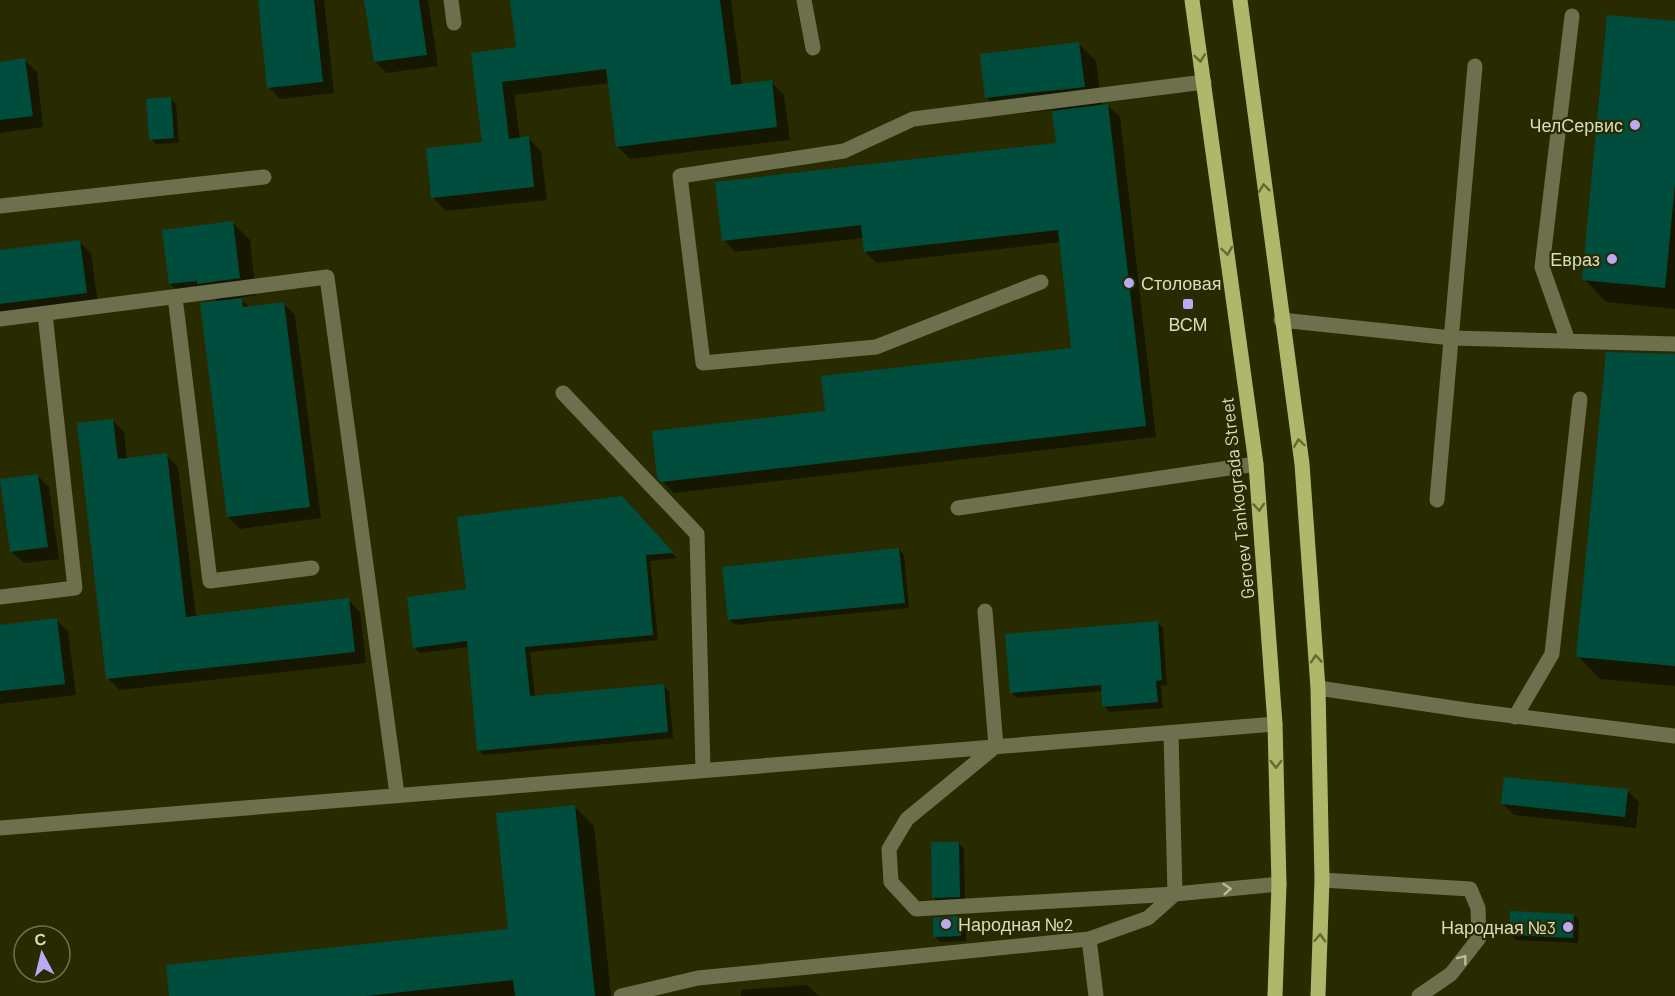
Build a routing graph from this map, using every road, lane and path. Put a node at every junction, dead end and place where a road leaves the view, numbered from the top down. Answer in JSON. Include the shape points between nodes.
{"nodes":[{"id":1,"x":451,"y":0,"type":"edge"},
{"id":2,"x":804,"y":0,"type":"edge"},
{"id":3,"x":1192,"y":0,"type":"edge"},
{"id":4,"x":1240,"y":0,"type":"edge"},
{"id":5,"x":1572,"y":16,"type":"dead end"},
{"id":6,"x":454,"y":23,"type":"dead end"},
{"id":7,"x":813,"y":48,"type":"dead end"},
{"id":8,"x":1475,"y":66,"type":"dead end"},
{"id":9,"x":1203,"y":82,"type":"junction"},
{"id":10,"x":264,"y":177,"type":"dead end"},
{"id":11,"x":0,"y":206,"type":"edge"},
{"id":12,"x":1041,"y":282,"type":"dead end"},
{"id":13,"x":175,"y":297,"type":"junction"},
{"id":14,"x":45,"y":314,"type":"junction"},
{"id":15,"x":0,"y":319,"type":"edge"},
{"id":16,"x":1281,"y":320,"type":"junction"},
{"id":17,"x":1452,"y":338,"type":"junction"},
{"id":18,"x":1568,"y":341,"type":"junction"},
{"id":19,"x":1675,"y":344,"type":"edge"},
{"id":20,"x":563,"y":393,"type":"dead end"},
{"id":21,"x":1580,"y":399,"type":"dead end"},
{"id":22,"x":1256,"y":464,"type":"junction"},
{"id":23,"x":1437,"y":500,"type":"dead end"},
{"id":24,"x":958,"y":508,"type":"dead end"},
{"id":25,"x":312,"y":568,"type":"dead end"},
{"id":26,"x":0,"y":597,"type":"edge"},
{"id":27,"x":985,"y":611,"type":"dead end"},
{"id":28,"x":1318,"y":688,"type":"junction"},
{"id":29,"x":1515,"y":717,"type":"junction"},
{"id":30,"x":1275,"y":724,"type":"junction"},
{"id":31,"x":1171,"y":733,"type":"junction"},
{"id":32,"x":1675,"y":736,"type":"edge"},
{"id":33,"x":996,"y":746,"type":"junction"},
{"id":34,"x":703,"y":770,"type":"junction"},
{"id":35,"x":397,"y":794,"type":"junction"},
{"id":36,"x":0,"y":828,"type":"edge"},
{"id":37,"x":1322,"y":880,"type":"junction"},
{"id":38,"x":1280,"y":884,"type":"junction"},
{"id":39,"x":1175,"y":894,"type":"junction"},
{"id":40,"x":1089,"y":939,"type":"junction"},
{"id":41,"x":621,"y":996,"type":"edge"},
{"id":42,"x":1096,"y":996,"type":"edge"},
{"id":43,"x":1275,"y":996,"type":"edge"},
{"id":44,"x":1318,"y":996,"type":"edge"},
{"id":45,"x":1419,"y":996,"type":"edge"}],
"edges":[{"from":1,"to":6,"type":"lane"},
{"from":2,"to":7,"type":"lane"},
{"from":3,"to":9,"type":"main road","name":"Geroev Tankograda Street","one_way":true},
{"from":16,"to":4,"type":"main road","one_way":true},
{"from":5,"to":18,"type":"lane","via":[[1542,267]]},
{"from":8,"to":17,"type":"lane"},
{"from":9,"to":12,"type":"lane","via":[[913,119],[844,151],[680,176],[703,363],[876,347]]},
{"from":9,"to":22,"type":"main road","name":"Geroev Tankograda Street","one_way":true},
{"from":10,"to":11,"type":"lane"},
{"from":13,"to":14,"type":"lane"},
{"from":13,"to":25,"type":"lane","via":[[210,581]]},
{"from":13,"to":35,"type":"lane","via":[[327,277]]},
{"from":14,"to":15,"type":"lane"},
{"from":14,"to":26,"type":"lane","via":[[75,588]]},
{"from":16,"to":17,"type":"lane"},
{"from":28,"to":16,"type":"main road","one_way":true,"via":[[1302,464]]},
{"from":17,"to":18,"type":"lane"},
{"from":17,"to":23,"type":"lane"},
{"from":18,"to":19,"type":"lane"},
{"from":20,"to":34,"type":"lane","via":[[697,534]]},
{"from":21,"to":29,"type":"lane","via":[[1552,654]]},
{"from":22,"to":24,"type":"lane"},
{"from":22,"to":30,"type":"main road","name":"Geroev Tankograda Street","one_way":true},
{"from":27,"to":33,"type":"lane"},
{"from":28,"to":29,"type":"lane"},
{"from":28,"to":37,"type":"main road"},
{"from":29,"to":32,"type":"lane"},
{"from":30,"to":31,"type":"lane"},
{"from":30,"to":38,"type":"main road","name":"Geroev Tankograda Street","one_way":true},
{"from":31,"to":33,"type":"lane"},
{"from":31,"to":39,"type":"lane"},
{"from":33,"to":34,"type":"lane"},
{"from":33,"to":39,"type":"lane","via":[[907,819],[889,849],[891,882],[916,909]]},
{"from":34,"to":35,"type":"lane"},
{"from":35,"to":36,"type":"lane"},
{"from":44,"to":37,"type":"main road","one_way":true},
{"from":45,"to":37,"type":"lane","one_way":true,"via":[[1451,974],[1479,938],[1478,908],[1470,889]]},
{"from":39,"to":38,"type":"lane","one_way":true},
{"from":38,"to":43,"type":"main road","name":"Geroev Tankograda Street"},
{"from":39,"to":40,"type":"lane","via":[[1148,918]]},
{"from":40,"to":41,"type":"lane","via":[[698,978]]},
{"from":40,"to":42,"type":"lane"}]}
